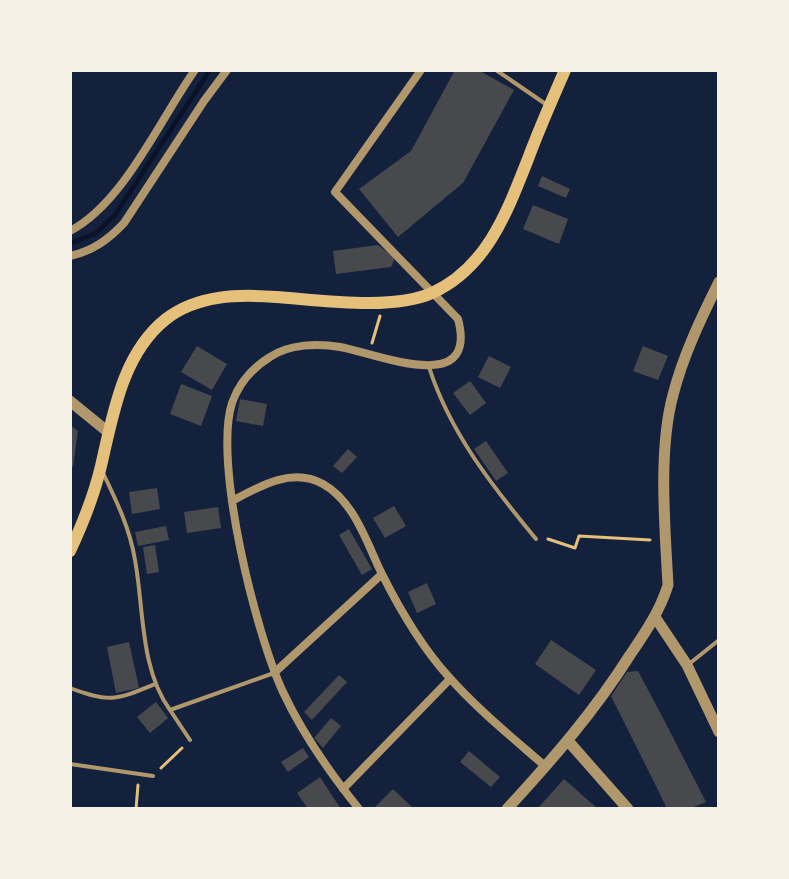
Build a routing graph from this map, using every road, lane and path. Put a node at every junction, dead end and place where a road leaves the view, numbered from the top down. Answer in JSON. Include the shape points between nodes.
{"nodes":[{"id":1,"x":195,"y":70,"type":"edge"},
{"id":2,"x":227,"y":70,"type":"edge"},
{"id":3,"x":421,"y":70,"type":"edge"},
{"id":4,"x":496,"y":70,"type":"edge"},
{"id":5,"x":565,"y":70,"type":"edge"},
{"id":6,"x":549,"y":107,"type":"junction"},
{"id":7,"x":70,"y":231,"type":"edge"},
{"id":8,"x":70,"y":256,"type":"edge"},
{"id":9,"x":719,"y":282,"type":"edge"},
{"id":10,"x":431,"y":293,"type":"junction"},
{"id":11,"x":386,"y":301,"type":"junction"},
{"id":12,"x":368,"y":354,"type":"junction"},
{"id":13,"x":429,"y":367,"type":"junction"},
{"id":14,"x":70,"y":401,"type":"edge"},
{"id":15,"x":108,"y":432,"type":"junction"},
{"id":16,"x":101,"y":467,"type":"junction"},
{"id":17,"x":232,"y":501,"type":"junction"},
{"id":18,"x":536,"y":539,"type":"joint"},
{"id":19,"x":666,"y":541,"type":"junction"},
{"id":20,"x":70,"y":551,"type":"edge"},
{"id":21,"x":382,"y":574,"type":"junction"},
{"id":22,"x":655,"y":617,"type":"junction"},
{"id":23,"x":719,"y":640,"type":"edge"},
{"id":24,"x":687,"y":665,"type":"junction"},
{"id":25,"x":274,"y":673,"type":"junction"},
{"id":26,"x":450,"y":679,"type":"junction"},
{"id":27,"x":155,"y":684,"type":"junction"},
{"id":28,"x":70,"y":688,"type":"edge"},
{"id":29,"x":170,"y":710,"type":"junction"},
{"id":30,"x":719,"y":732,"type":"edge"},
{"id":31,"x":190,"y":740,"type":"joint"},
{"id":32,"x":569,"y":742,"type":"junction"},
{"id":33,"x":70,"y":764,"type":"edge"},
{"id":34,"x":546,"y":767,"type":"junction"},
{"id":35,"x":139,"y":774,"type":"junction"},
{"id":36,"x":153,"y":776,"type":"joint"},
{"id":37,"x":343,"y":789,"type":"junction"},
{"id":38,"x":136,"y":809,"type":"edge"},
{"id":39,"x":359,"y":809,"type":"edge"},
{"id":40,"x":507,"y":809,"type":"edge"},
{"id":41,"x":628,"y":809,"type":"edge"}],
"edges":[{"from":1,"to":7,"type":"street","via":[[111,197]]},
{"from":2,"to":8,"type":"street","via":[[124,223],[108,239]]},
{"from":3,"to":10,"type":"street","via":[[335,192]]},
{"from":4,"to":6,"type":"lane"},
{"from":5,"to":6,"type":"main road"},
{"from":6,"to":10,"type":"main road","via":[[514,198],[483,253]]},
{"from":9,"to":19,"type":"street","via":[[673,395],[665,457]]},
{"from":10,"to":11,"type":"main road"},
{"from":10,"to":13,"type":"street","via":[[458,319],[462,336],[459,350],[449,360]]},
{"from":11,"to":12,"type":"path"},
{"from":11,"to":15,"type":"main road","via":[[250,295],[192,304],[146,341],[125,375]]},
{"from":12,"to":13,"type":"street"},
{"from":12,"to":17,"type":"street","via":[[339,346],[302,345],[255,367],[232,403],[226,438]]},
{"from":13,"to":18,"type":"lane","via":[[440,400],[478,465]]},
{"from":14,"to":15,"type":"street"},
{"from":15,"to":16,"type":"main road"},
{"from":16,"to":20,"type":"main road"},
{"from":16,"to":27,"type":"lane","via":[[124,516],[135,558]]},
{"from":17,"to":21,"type":"street","via":[[283,479],[320,482],[348,507]]},
{"from":17,"to":25,"type":"street"},
{"from":18,"to":19,"type":"path","via":[[575,548],[579,536]]},
{"from":19,"to":22,"type":"street","via":[[668,585]]},
{"from":21,"to":25,"type":"street"},
{"from":21,"to":26,"type":"street","via":[[419,639]]},
{"from":22,"to":24,"type":"street"},
{"from":22,"to":32,"type":"street"},
{"from":23,"to":24,"type":"lane"},
{"from":24,"to":30,"type":"street"},
{"from":25,"to":29,"type":"lane"},
{"from":25,"to":37,"type":"street","via":[[303,732]]},
{"from":26,"to":34,"type":"street"},
{"from":26,"to":37,"type":"street"},
{"from":27,"to":28,"type":"lane","via":[[122,698],[100,699]]},
{"from":27,"to":29,"type":"lane"},
{"from":29,"to":31,"type":"lane"},
{"from":31,"to":36,"type":"path"},
{"from":32,"to":34,"type":"street"},
{"from":32,"to":41,"type":"street"},
{"from":33,"to":35,"type":"lane"},
{"from":34,"to":40,"type":"street"},
{"from":35,"to":36,"type":"lane"},
{"from":35,"to":38,"type":"path"},
{"from":37,"to":39,"type":"street"}]}
